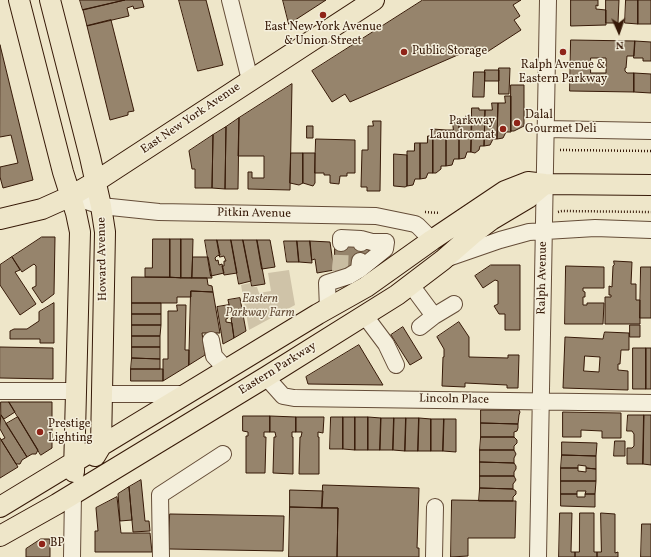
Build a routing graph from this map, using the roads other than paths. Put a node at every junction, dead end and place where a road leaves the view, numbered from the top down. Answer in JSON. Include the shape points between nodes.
{"nodes":[{"id":1,"x":19,"y":0,"type":"edge"},
{"id":2,"x":50,"y":0,"type":"edge"},
{"id":3,"x":230,"y":0,"type":"edge"},
{"id":4,"x":374,"y":0,"type":"edge"},
{"id":5,"x":548,"y":0,"type":"edge"},
{"id":6,"x":250,"y":80,"type":"junction"},
{"id":7,"x":546,"y":129,"type":"junction"},
{"id":8,"x":651,"y":131,"type":"edge"},
{"id":9,"x":95,"y":182,"type":"junction"},
{"id":10,"x":545,"y":184,"type":"junction"},
{"id":11,"x":651,"y":185,"type":"edge"},
{"id":12,"x":71,"y":196,"type":"junction"},
{"id":13,"x":101,"y":206,"type":"junction"},
{"id":14,"x":351,"y":216,"type":"junction"},
{"id":15,"x":0,"y":219,"type":"edge"},
{"id":16,"x":651,"y":230,"type":"edge"},
{"id":17,"x":544,"y":231,"type":"junction"},
{"id":18,"x":432,"y":240,"type":"junction"},
{"id":19,"x":443,"y":260,"type":"junction"},
{"id":20,"x":354,"y":272,"type":"junction"},
{"id":21,"x":410,"y":285,"type":"junction"},
{"id":22,"x":454,"y":304,"type":"dead end"},
{"id":23,"x":328,"y":309,"type":"junction"},
{"id":24,"x":365,"y":316,"type":"junction"},
{"id":25,"x":434,"y":316,"type":"junction"},
{"id":26,"x":420,"y":327,"type":"dead end"},
{"id":27,"x":211,"y":340,"type":"dead end"},
{"id":28,"x":396,"y":365,"type":"dead end"},
{"id":29,"x":227,"y":370,"type":"junction"},
{"id":30,"x":266,"y":377,"type":"junction"},
{"id":31,"x":0,"y":391,"type":"edge"},
{"id":32,"x":76,"y":391,"type":"junction"},
{"id":33,"x":102,"y":394,"type":"junction"},
{"id":34,"x":187,"y":394,"type":"junction"},
{"id":35,"x":540,"y":400,"type":"junction"},
{"id":36,"x":651,"y":402,"type":"edge"},
{"id":37,"x":101,"y":446,"type":"junction"},
{"id":38,"x":223,"y":454,"type":"dead end"},
{"id":39,"x":75,"y":461,"type":"junction"},
{"id":40,"x":73,"y":494,"type":"junction"},
{"id":41,"x":0,"y":507,"type":"edge"},
{"id":42,"x":435,"y":507,"type":"dead end"},
{"id":43,"x":0,"y":536,"type":"edge"},
{"id":44,"x":72,"y":557,"type":"edge"},
{"id":45,"x":161,"y":557,"type":"edge"},
{"id":46,"x":434,"y":557,"type":"edge"},
{"id":47,"x":538,"y":557,"type":"edge"}],
"edges":[{"from":1,"to":12,"type":"main road","name":"Howard Avenue"},
{"from":2,"to":9,"type":"main road","name":"Howard Avenue"},
{"from":3,"to":6,"type":"street"},
{"from":4,"to":6,"type":"main road","name":"East New York Avenue"},
{"from":5,"to":7,"type":"street","name":"Ralph Avenue"},
{"from":6,"to":9,"type":"main road","name":"East New York Avenue"},
{"from":7,"to":8,"type":"street"},
{"from":7,"to":10,"type":"street","name":"Ralph Avenue"},
{"from":9,"to":12,"type":"main road","name":"East New York Avenue"},
{"from":9,"to":13,"type":"main road","name":"Howard Avenue"},
{"from":10,"to":11,"type":"main road"},
{"from":10,"to":17,"type":"street","name":"Ralph Avenue"},
{"from":10,"to":18,"type":"main road","via":[[528,182],[505,191]]},
{"from":10,"to":19,"type":"main road","name":"Eastern Parkway","via":[[528,198],[474,232]]},
{"from":12,"to":13,"type":"street","name":"Pitkin Avenue"},
{"from":12,"to":15,"type":"main road","name":"East New York Avenue","via":[[42,209]]},
{"from":12,"to":32,"type":"main road","name":"Howard Avenue","via":[[80,232]]},
{"from":13,"to":14,"type":"street","name":"Pitkin Avenue","via":[[159,212]]},
{"from":13,"to":33,"type":"main road","name":"Howard Avenue","via":[[105,232]]},
{"from":14,"to":18,"type":"street","name":"Pitkin Avenue","via":[[376,216],[415,224]]},
{"from":14,"to":20,"type":"street","via":[[353,241],[386,242],[386,249]]},
{"from":16,"to":17,"type":"street","via":[[595,228]]},
{"from":17,"to":19,"type":"street","via":[[529,232],[500,240]]},
{"from":17,"to":35,"type":"street","name":"Ralph Avenue"},
{"from":18,"to":20,"type":"main road"},
{"from":19,"to":21,"type":"main road","name":"Eastern Parkway"},
{"from":20,"to":23,"type":"main road","via":[[348,298]]},
{"from":20,"to":23,"type":"street","via":[[327,283]]},
{"from":21,"to":24,"type":"main road","name":"Eastern Parkway"},
{"from":21,"to":25,"type":"street"},
{"from":22,"to":25,"type":"street"},
{"from":23,"to":29,"type":"main road"},
{"from":24,"to":28,"type":"street","via":[[386,344]]},
{"from":24,"to":30,"type":"main road","name":"Eastern Parkway"},
{"from":25,"to":26,"type":"street"},
{"from":27,"to":29,"type":"street","via":[[214,356]]},
{"from":29,"to":34,"type":"main road"},
{"from":30,"to":35,"type":"street","name":"Lincoln Place","via":[[284,396],[294,398]]},
{"from":30,"to":40,"type":"main road","name":"Eastern Parkway"},
{"from":31,"to":32,"type":"street"},
{"from":32,"to":39,"type":"main road","name":"Howard Avenue"},
{"from":33,"to":34,"type":"street"},
{"from":33,"to":37,"type":"main road","name":"Howard Avenue"},
{"from":34,"to":37,"type":"main road"},
{"from":35,"to":36,"type":"street","name":"Lincoln Place"},
{"from":35,"to":47,"type":"street","name":"Ralph Avenue"},
{"from":37,"to":39,"type":"main road"},
{"from":37,"to":40,"type":"main road","name":"Howard Avenue"},
{"from":38,"to":45,"type":"street","via":[[160,495]]},
{"from":39,"to":40,"type":"main road","name":"Howard Avenue"},
{"from":39,"to":41,"type":"main road"},
{"from":40,"to":43,"type":"main road","name":"Eastern Parkway"},
{"from":40,"to":44,"type":"street","name":"Howard Avenue"},
{"from":42,"to":46,"type":"street"}]}
